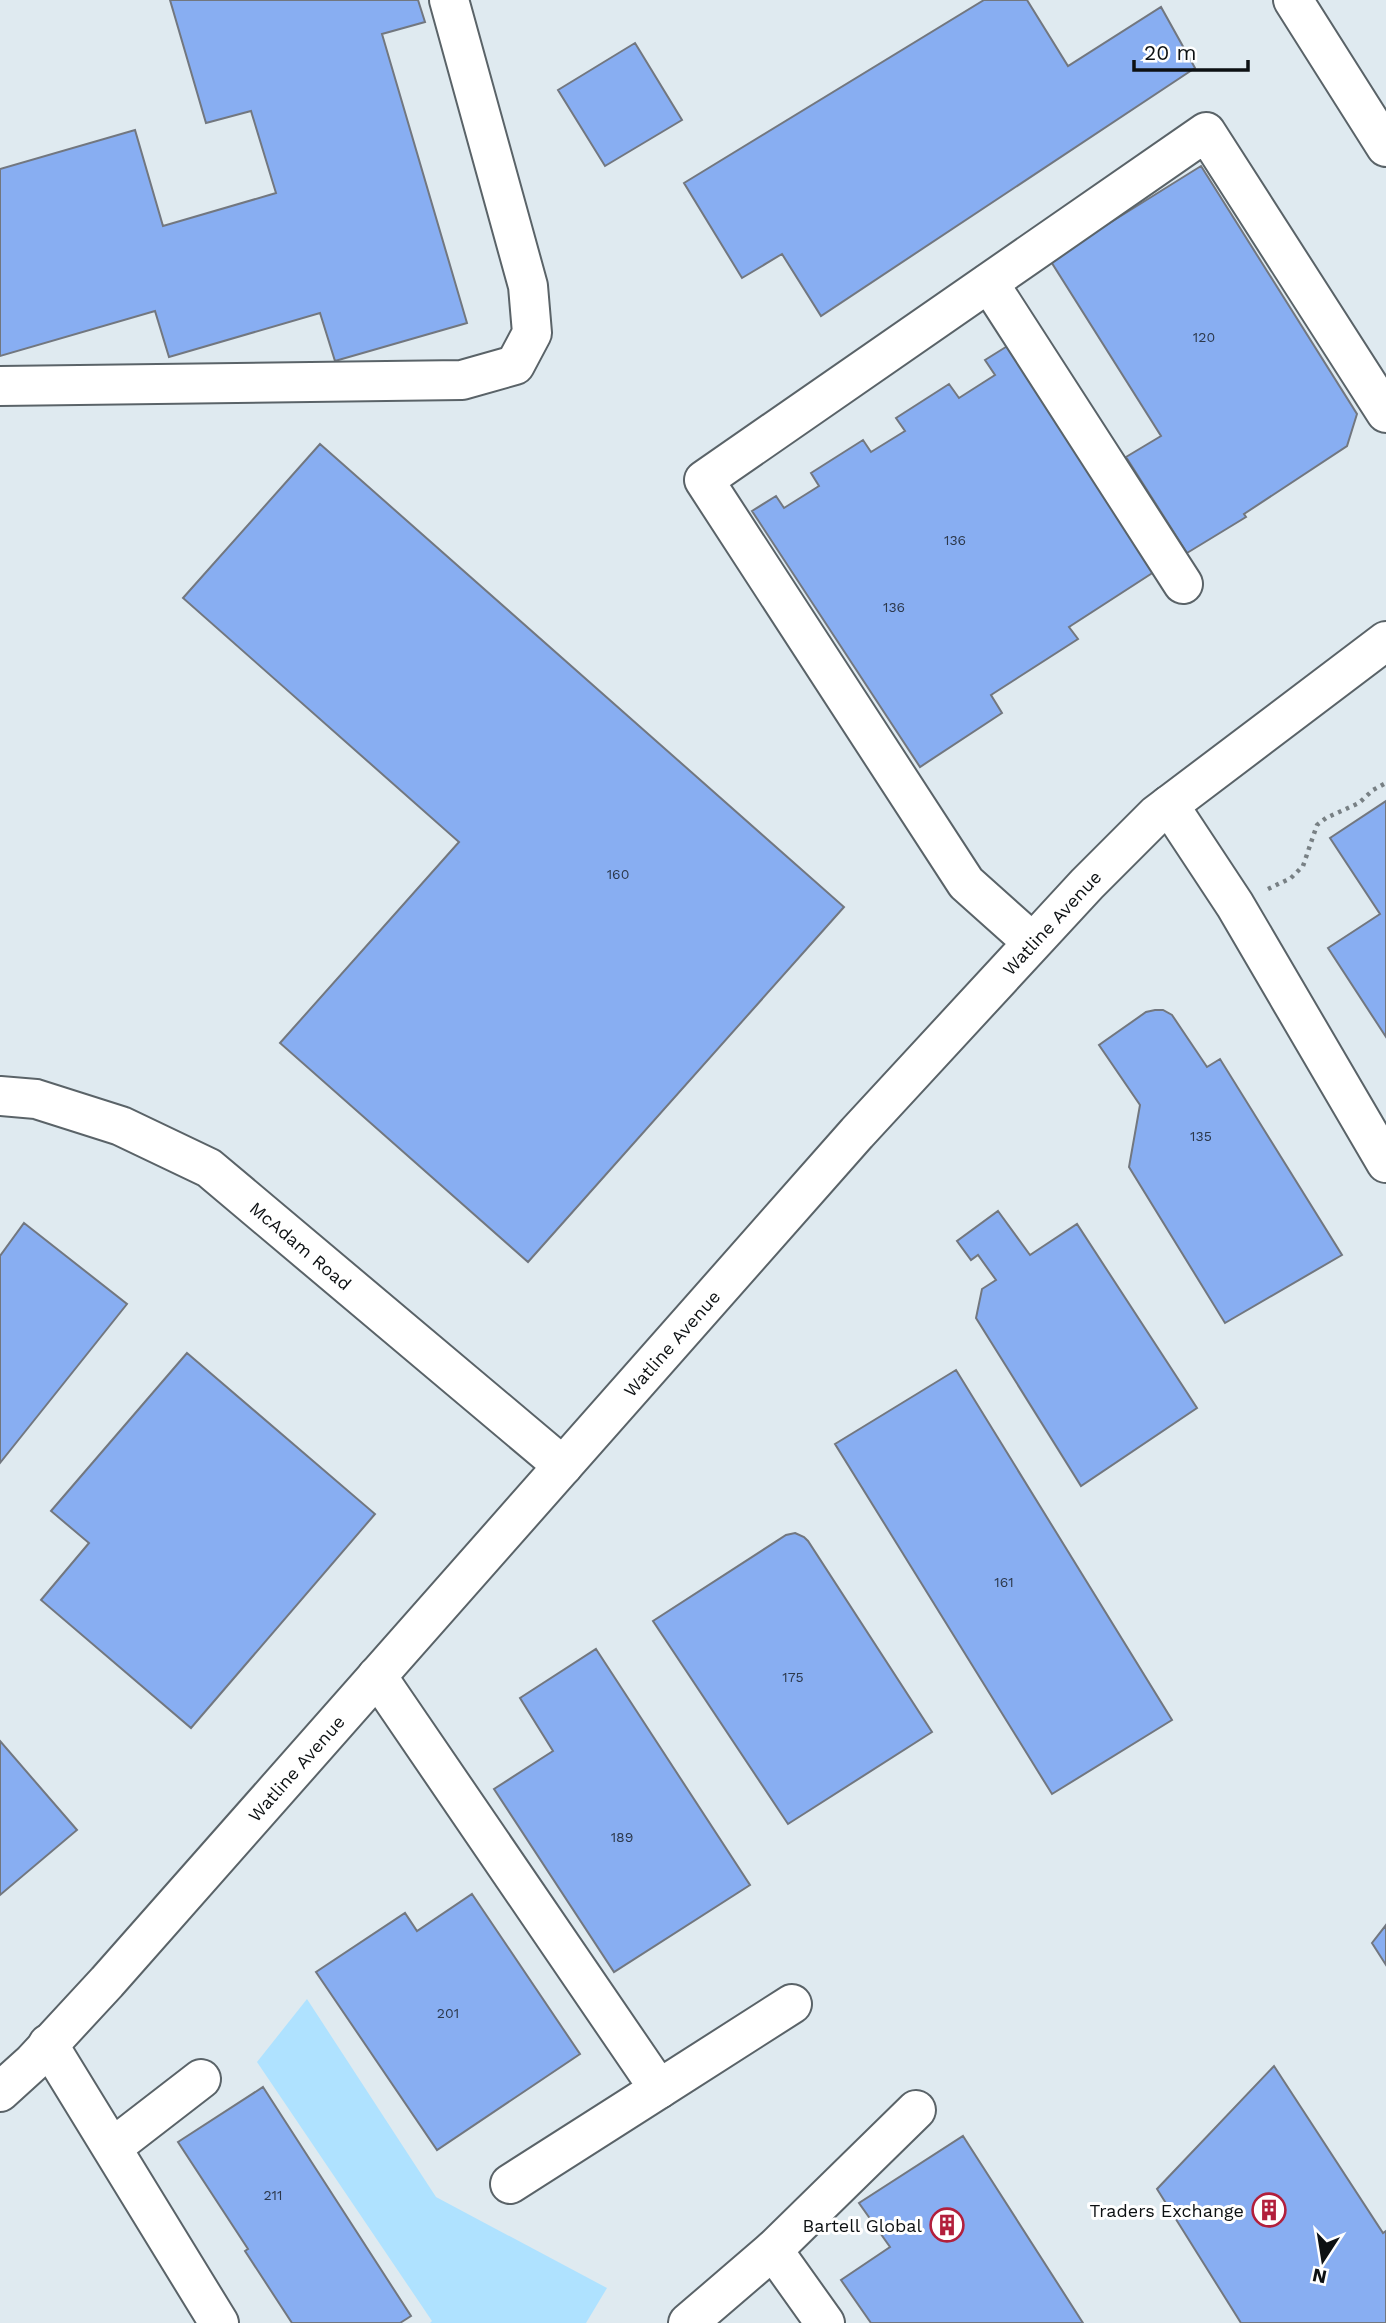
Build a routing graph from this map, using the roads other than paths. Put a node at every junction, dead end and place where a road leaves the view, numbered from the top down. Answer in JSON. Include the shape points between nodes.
{"nodes":[{"id":1,"x":449,"y":0,"type":"edge"},
{"id":2,"x":1293,"y":0,"type":"edge"},
{"id":3,"x":1386,"y":147,"type":"edge"},
{"id":4,"x":989,"y":283,"type":"junction"},
{"id":5,"x":0,"y":386,"type":"edge"},
{"id":6,"x":1386,"y":413,"type":"edge"},
{"id":7,"x":1184,"y":584,"type":"dead end"},
{"id":8,"x":1386,"y":641,"type":"edge"},
{"id":9,"x":1169,"y":805,"type":"junction"},
{"id":10,"x":1032,"y":942,"type":"junction"},
{"id":11,"x":0,"y":1097,"type":"edge"},
{"id":12,"x":1386,"y":1163,"type":"edge"},
{"id":13,"x":562,"y":1466,"type":"junction"},
{"id":14,"x":377,"y":1676,"type":"junction"},
{"id":15,"x":792,"y":2004,"type":"dead end"},
{"id":16,"x":48,"y":2044,"type":"junction"},
{"id":17,"x":201,"y":2079,"type":"dead end"},
{"id":18,"x":659,"y":2089,"type":"junction"},
{"id":19,"x":0,"y":2092,"type":"edge"},
{"id":20,"x":916,"y":2110,"type":"dead end"},
{"id":21,"x":113,"y":2147,"type":"junction"},
{"id":22,"x":510,"y":2184,"type":"dead end"},
{"id":23,"x":773,"y":2250,"type":"junction"},
{"id":24,"x":219,"y":2323,"type":"edge"},
{"id":25,"x":688,"y":2323,"type":"edge"},
{"id":26,"x":825,"y":2323,"type":"edge"}],
"edges":[{"from":1,"to":5,"type":"street","via":[[527,285],[532,333],[515,365],[462,380]]},
{"from":2,"to":3,"type":"street"},
{"from":4,"to":6,"type":"street","via":[[1206,132]]},
{"from":4,"to":7,"type":"street"},
{"from":4,"to":10,"type":"street","via":[[704,480],[966,884]]},
{"from":8,"to":9,"type":"street","name":"Watline Avenue"},
{"from":9,"to":10,"type":"street","name":"Watline Avenue"},
{"from":9,"to":12,"type":"street","via":[[1235,905]]},
{"from":10,"to":13,"type":"street","name":"Watline Avenue"},
{"from":11,"to":13,"type":"street","name":"McAdam Road","via":[[36,1099],[121,1126],[209,1168]]},
{"from":13,"to":14,"type":"street","name":"Watline Avenue"},
{"from":14,"to":16,"type":"street","name":"Watline Avenue"},
{"from":14,"to":18,"type":"street"},
{"from":15,"to":18,"type":"street"},
{"from":16,"to":19,"type":"street","name":"Watline Avenue"},
{"from":16,"to":21,"type":"street"},
{"from":17,"to":21,"type":"street"},
{"from":18,"to":22,"type":"street"},
{"from":20,"to":23,"type":"street"},
{"from":21,"to":24,"type":"street"},
{"from":23,"to":25,"type":"street"},
{"from":23,"to":26,"type":"street"}]}
